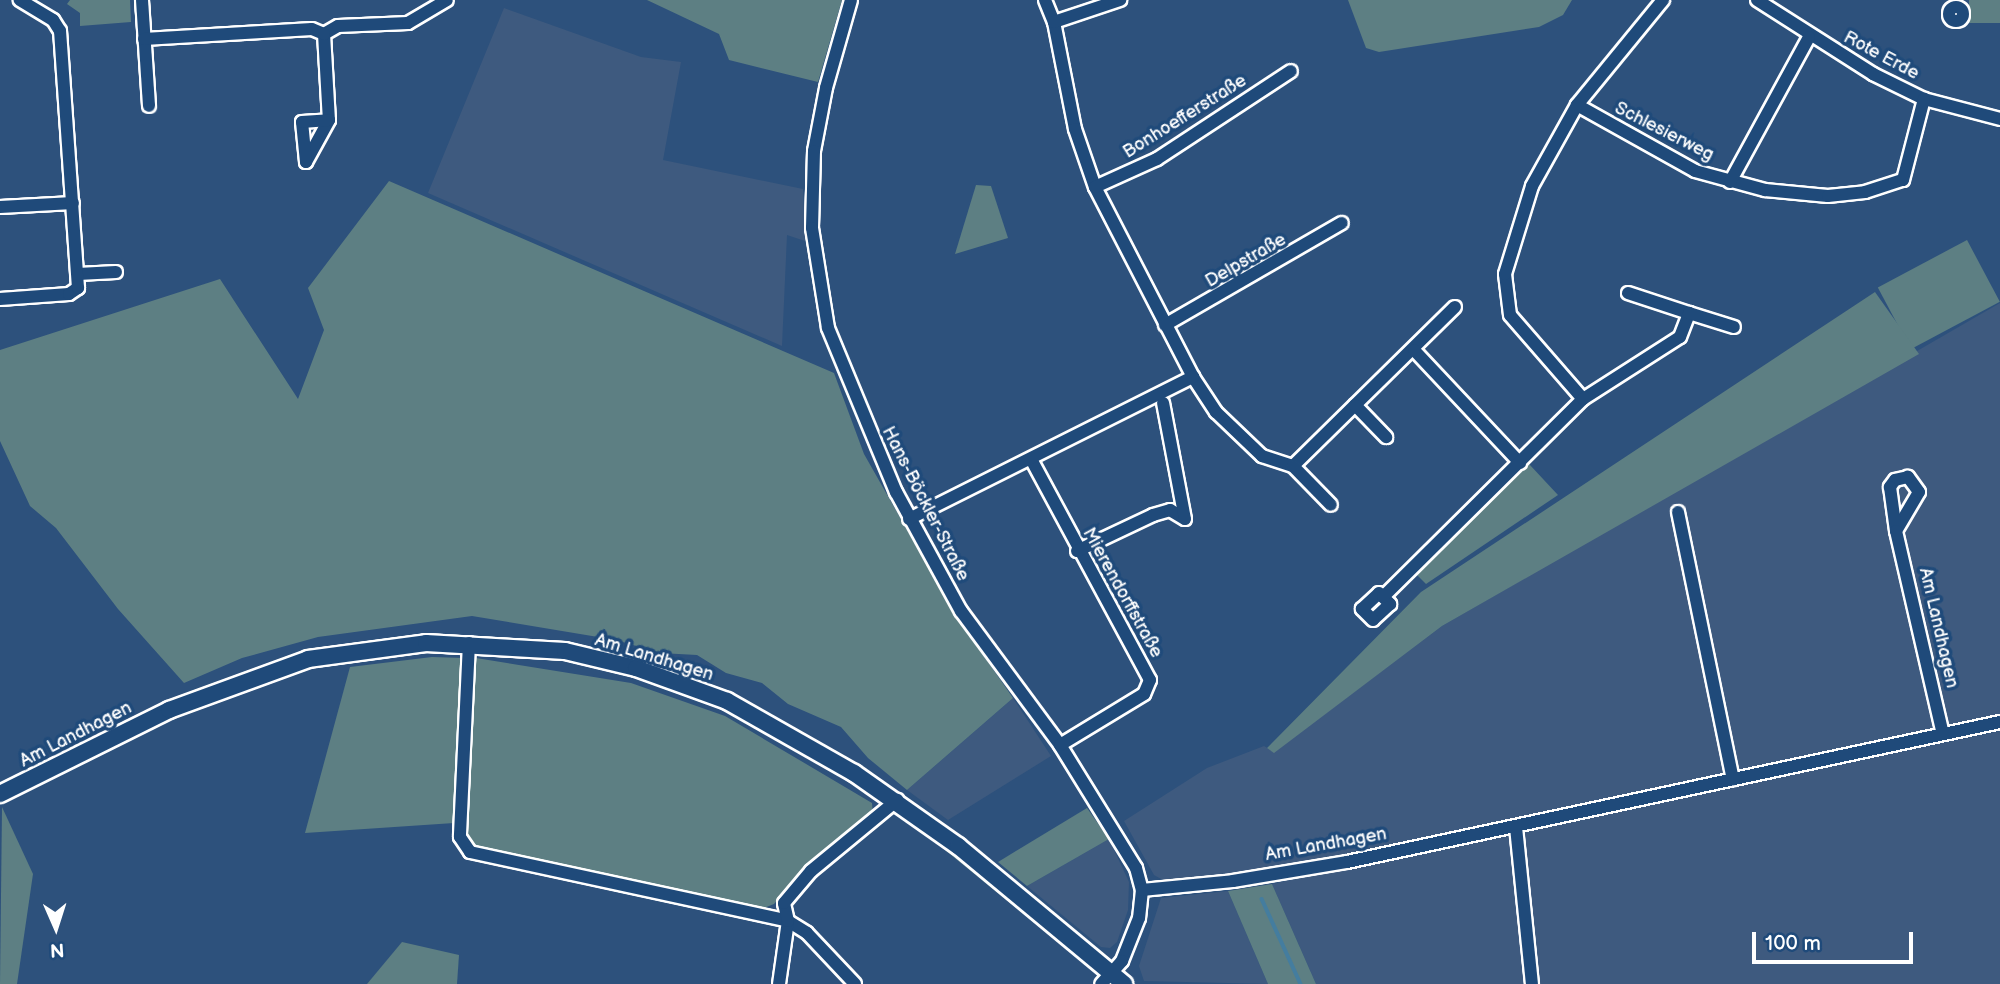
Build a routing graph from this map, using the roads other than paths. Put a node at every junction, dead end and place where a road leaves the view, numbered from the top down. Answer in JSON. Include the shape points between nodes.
{"nodes":[{"id":1,"x":20,"y":0,"type":"edge"},
{"id":2,"x":142,"y":0,"type":"edge"},
{"id":3,"x":447,"y":0,"type":"edge"},
{"id":4,"x":851,"y":0,"type":"edge"},
{"id":5,"x":1045,"y":0,"type":"edge"},
{"id":6,"x":1120,"y":0,"type":"edge"},
{"id":7,"x":1663,"y":0,"type":"edge"},
{"id":8,"x":1757,"y":0,"type":"edge"},
{"id":9,"x":1054,"y":22,"type":"junction"},
{"id":10,"x":324,"y":34,"type":"junction"},
{"id":11,"x":1809,"y":37,"type":"junction"},
{"id":12,"x":144,"y":40,"type":"junction"},
{"id":13,"x":1291,"y":71,"type":"dead end"},
{"id":14,"x":1924,"y":99,"type":"junction"},
{"id":15,"x":1577,"y":105,"type":"junction"},
{"id":16,"x":149,"y":106,"type":"dead end"},
{"id":17,"x":2000,"y":119,"type":"edge"},
{"id":18,"x":328,"y":120,"type":"dead end"},
{"id":19,"x":1730,"y":182,"type":"junction"},
{"id":20,"x":1095,"y":187,"type":"junction"},
{"id":21,"x":73,"y":203,"type":"junction"},
{"id":22,"x":0,"y":207,"type":"edge"},
{"id":23,"x":1342,"y":223,"type":"dead end"},
{"id":24,"x":117,"y":272,"type":"dead end"},
{"id":25,"x":78,"y":274,"type":"junction"},
{"id":26,"x":1628,"y":293,"type":"dead end"},
{"id":27,"x":0,"y":299,"type":"edge"},
{"id":28,"x":1455,"y":307,"type":"dead end"},
{"id":29,"x":1689,"y":313,"type":"junction"},
{"id":30,"x":1165,"y":325,"type":"junction"},
{"id":31,"x":1734,"y":327,"type":"dead end"},
{"id":32,"x":1414,"y":350,"type":"junction"},
{"id":33,"x":1193,"y":377,"type":"junction"},
{"id":34,"x":1583,"y":398,"type":"junction"},
{"id":35,"x":1163,"y":403,"type":"dead end"},
{"id":36,"x":1355,"y":405,"type":"junction"},
{"id":37,"x":1387,"y":437,"type":"dead end"},
{"id":38,"x":1031,"y":459,"type":"junction"},
{"id":39,"x":1520,"y":463,"type":"junction"},
{"id":40,"x":1293,"y":466,"type":"junction"},
{"id":41,"x":1331,"y":505,"type":"dead end"},
{"id":42,"x":1678,"y":513,"type":"dead end"},
{"id":43,"x":909,"y":519,"type":"junction"},
{"id":44,"x":1896,"y":531,"type":"dead end"},
{"id":45,"x":1077,"y":551,"type":"junction"},
{"id":46,"x":1383,"y":597,"type":"dead end"},
{"id":47,"x":469,"y":643,"type":"junction"},
{"id":48,"x":2000,"y":722,"type":"edge"},
{"id":49,"x":1943,"y":734,"type":"junction"},
{"id":50,"x":1060,"y":745,"type":"junction"},
{"id":51,"x":1733,"y":779,"type":"junction"},
{"id":52,"x":0,"y":794,"type":"edge"},
{"id":53,"x":897,"y":800,"type":"junction"},
{"id":54,"x":1516,"y":827,"type":"junction"},
{"id":55,"x":1142,"y":890,"type":"junction"},
{"id":56,"x":788,"y":921,"type":"junction"},
{"id":57,"x":1113,"y":981,"type":"edge"},
{"id":58,"x":779,"y":984,"type":"edge"},
{"id":59,"x":855,"y":984,"type":"edge"},
{"id":60,"x":1532,"y":984,"type":"edge"}],
"edges":[{"from":1,"to":21,"type":"street","via":[[53,20],[60,31]]},
{"from":2,"to":12,"type":"street"},
{"from":3,"to":10,"type":"street","via":[[408,23],[338,26]]},
{"from":4,"to":43,"type":"street","name":"Hans-Böckler-Straße","via":[[814,151],[811,211],[817,278],[842,370]]},
{"from":5,"to":9,"type":"street"},
{"from":6,"to":9,"type":"street"},
{"from":7,"to":15,"type":"street"},
{"from":8,"to":11,"type":"street","name":"Rote Erde"},
{"from":9,"to":20,"type":"street","via":[[1075,129]]},
{"from":10,"to":12,"type":"street","via":[[312,29]]},
{"from":10,"to":18,"type":"street"},
{"from":11,"to":14,"type":"street","name":"Rote Erde"},
{"from":11,"to":19,"type":"street"},
{"from":12,"to":16,"type":"street"},
{"from":13,"to":20,"type":"street","name":"Bonhoefferstraße","via":[[1157,159]]},
{"from":14,"to":17,"type":"street","name":"Rote Erde"},
{"from":14,"to":19,"type":"street","name":"Schlesierweg","via":[[1903,180],[1894,186],[1816,195]]},
{"from":15,"to":19,"type":"street","name":"Schlesierweg","via":[[1649,148]]},
{"from":15,"to":34,"type":"street","via":[[1532,187],[1504,295],[1510,315]]},
{"from":20,"to":30,"type":"street"},
{"from":21,"to":22,"type":"street"},
{"from":21,"to":25,"type":"street"},
{"from":23,"to":30,"type":"street","name":"Delpstraße"},
{"from":24,"to":25,"type":"street"},
{"from":25,"to":27,"type":"street","via":[[78,288],[69,294]]},
{"from":26,"to":29,"type":"street"},
{"from":28,"to":32,"type":"street"},
{"from":29,"to":31,"type":"street"},
{"from":29,"to":34,"type":"street","via":[[1680,337]]},
{"from":30,"to":33,"type":"street"},
{"from":32,"to":36,"type":"street"},
{"from":32,"to":39,"type":"street"},
{"from":33,"to":38,"type":"street"},
{"from":33,"to":40,"type":"street","via":[[1216,412],[1262,456]]},
{"from":34,"to":39,"type":"street"},
{"from":35,"to":45,"type":"street","via":[[1185,519],[1170,510],[1153,515]]},
{"from":36,"to":37,"type":"street"},
{"from":36,"to":40,"type":"street"},
{"from":38,"to":43,"type":"street"},
{"from":38,"to":45,"type":"street","name":"Mierendorffstraße"},
{"from":39,"to":46,"type":"street"},
{"from":40,"to":41,"type":"street"},
{"from":42,"to":51,"type":"street"},
{"from":43,"to":50,"type":"street","name":"Hans-Böckler-Straße","via":[[961,611]]},
{"from":44,"to":49,"type":"street","name":"Am Landhagen"},
{"from":45,"to":50,"type":"street","name":"Mierendorffstraße","via":[[1150,680],[1144,694]]},
{"from":47,"to":52,"type":"street","name":"Am Landhagen","via":[[368,648],[265,672],[169,710]]},
{"from":47,"to":53,"type":"street","name":"Am Landhagen","via":[[565,651],[636,668],[727,701]]},
{"from":47,"to":56,"type":"street","via":[[460,837],[470,852]]},
{"from":48,"to":49,"type":"street","name":"Am Landhagen"},
{"from":49,"to":51,"type":"street","name":"Am Landhagen"},
{"from":50,"to":55,"type":"street","name":"Hans-Böckler-Straße","via":[[1126,846]]},
{"from":51,"to":54,"type":"street","name":"Am Landhagen"},
{"from":53,"to":56,"type":"street","via":[[811,871],[784,903]]},
{"from":53,"to":57,"type":"street","name":"Am Landhagen"},
{"from":54,"to":55,"type":"street","name":"Am Landhagen","via":[[1290,872]]},
{"from":54,"to":60,"type":"street"},
{"from":55,"to":57,"type":"street","via":[[1133,936]]},
{"from":56,"to":58,"type":"street"},
{"from":56,"to":59,"type":"street","via":[[807,933]]}]}
